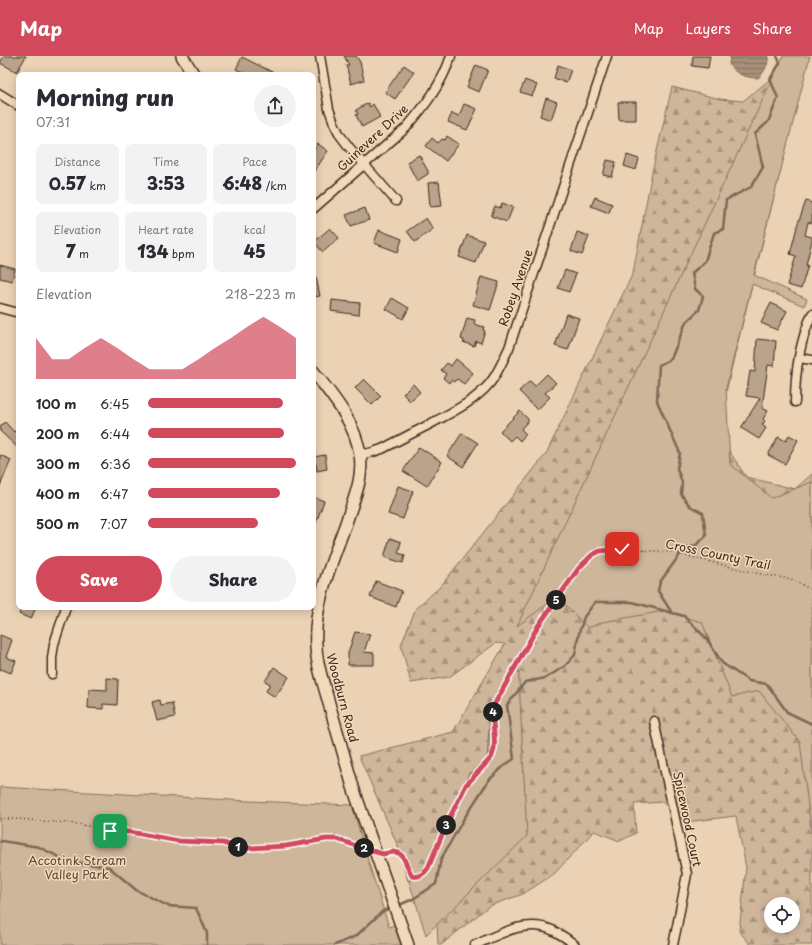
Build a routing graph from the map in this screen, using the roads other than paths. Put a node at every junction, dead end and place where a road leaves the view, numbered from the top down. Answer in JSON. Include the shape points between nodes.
{"nodes":[{"id":1,"x":182,"y":56,"type":"edge"},
{"id":2,"x":320,"y":56,"type":"edge"},
{"id":3,"x":450,"y":56,"type":"edge"},
{"id":4,"x":607,"y":56,"type":"edge"},
{"id":5,"x":192,"y":72,"type":"edge"},
{"id":6,"x":0,"y":94,"type":"edge"},
{"id":7,"x":16,"y":104,"type":"edge"},
{"id":8,"x":364,"y":164,"type":"junction"},
{"id":9,"x":396,"y":202,"type":"dead end"},
{"id":10,"x":316,"y":206,"type":"edge"},
{"id":11,"x":0,"y":308,"type":"edge"},
{"id":12,"x":16,"y":312,"type":"edge"},
{"id":13,"x":812,"y":314,"type":"edge"},
{"id":14,"x":799,"y":358,"type":"junction"},
{"id":15,"x":812,"y":360,"type":"edge"},
{"id":16,"x":316,"y":375,"type":"edge"},
{"id":17,"x":795,"y":402,"type":"dead end"},
{"id":18,"x":360,"y":455,"type":"junction"},
{"id":19,"x":65,"y":610,"type":"edge"},
{"id":20,"x":52,"y":674,"type":"dead end"},
{"id":21,"x":654,"y":721,"type":"dead end"},
{"id":22,"x":408,"y":945,"type":"edge"},
{"id":23,"x":475,"y":945,"type":"edge"},
{"id":24,"x":575,"y":945,"type":"edge"},
{"id":25,"x":673,"y":945,"type":"edge"}],
"edges":[{"from":1,"to":5,"type":"street"},
{"from":2,"to":8,"type":"street","via":[[334,123],[340,135]]},
{"from":3,"to":8,"type":"street","name":"Guinevere Drive","via":[[440,82],[419,113],[406,128]]},
{"from":4,"to":18,"type":"street","name":"Robey Avenue","via":[[509,348],[501,365],[490,382],[473,400],[382,449]]},
{"from":6,"to":7,"type":"street"},
{"from":8,"to":9,"type":"street"},
{"from":8,"to":10,"type":"street","name":"Guinevere Drive"},
{"from":11,"to":12,"type":"street"},
{"from":13,"to":14,"type":"street"},
{"from":14,"to":15,"type":"street"},
{"from":14,"to":17,"type":"street"},
{"from":16,"to":18,"type":"street","name":"Woodburn Road","via":[[352,428]]},
{"from":18,"to":22,"type":"street","name":"Woodburn Road","via":[[360,475],[356,494],[320,602],[316,646],[324,686],[353,787]]},
{"from":19,"to":20,"type":"street","via":[[54,644]]},
{"from":21,"to":25,"type":"street","name":"Spicewood Court","via":[[687,874]]},
{"from":23,"to":24,"type":"street","via":[[508,930],[532,925],[551,929]]}]}
